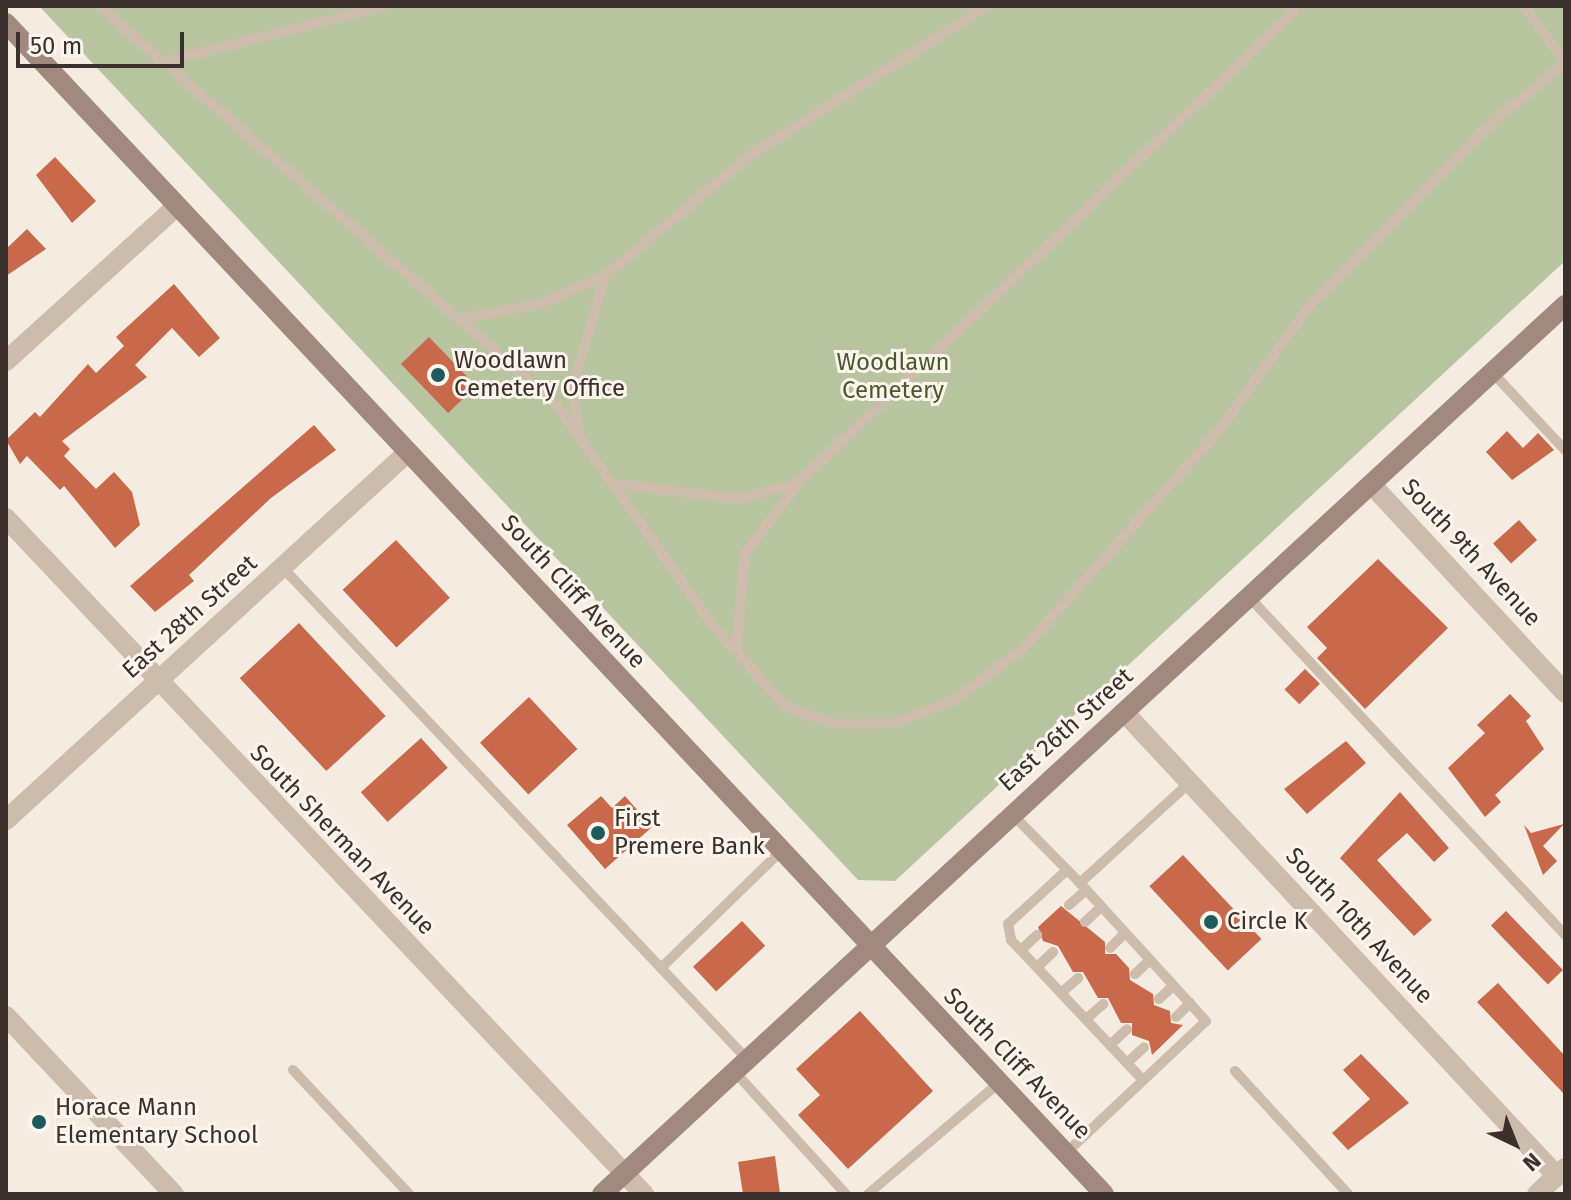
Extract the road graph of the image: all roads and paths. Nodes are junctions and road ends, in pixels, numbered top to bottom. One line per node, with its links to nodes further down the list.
1 (99, 6): 8 (lane)
2 (385, 6): 8 (lane)
3 (987, 6): 10 (lane)
4 (1290, 6): 18 (lane)
5 (1524, 6): 7 (lane)
6 (6, 23): 9 (main road, South Cliff Avenue)
7 (1565, 62): 24 (lane)
8 (159, 63): 12 (lane)
9 (177, 206): 13 (street); 17 (main road, South Cliff Avenue)
10 (605, 276): 12 (lane); 15 (lane)
11 (1565, 305): 14 (main road, East 26th Street)
12 (464, 318): 15 (lane)
13 (6, 361)
14 (1492, 372): 16 (lane); 20 (main road, East 26th Street)
15 (579, 433): 19 (lane)
16 (1565, 450)
17 (408, 452): 22 (street, East 28th Street); 31 (main road, South Cliff Avenue)
18 (798, 483): 19 (lane); 24 (lane)
19 (617, 484): 24 (lane)
20 (1371, 484): 23 (main road, East 26th Street); 26 (street, South 9th Avenue)
21 (6, 518): 25 (street, South Sherman Avenue)
22 (283, 568): 25 (street, East 28th Street); 46 (lane)
23 (1249, 597): 27 (main road, East 26th Street); 39 (lane)
24 (736, 651)
25 (156, 683): 30 (street, East 28th Street); 68 (street, South Sherman Avenue)
26 (1565, 693)
27 (1124, 712): 28 (street, South 10th Avenue); 29 (main road, East 26th Street)
28 (1189, 783): 33 (lane); 67 (street, South 10th Avenue)
29 (1012, 814): 32 (lane); 40 (main road, East 26th Street)
30 (6, 820)
31 (780, 852): 40 (main road, South Cliff Avenue); 46 (lane)
32 (1067, 870): 33 (lane); 42 (lane)
33 (1083, 887): 34 (lane); 35 (lane)
34 (1069, 905)
35 (1101, 907): 36 (lane); 37 (lane)
36 (1085, 922)
37 (1125, 933): 41 (lane); 44 (lane)
38 (1037, 935): 42 (lane)
39 (1565, 935)
40 (869, 946): 61 (main road, East 26th Street); 65 (main road, South Cliff Avenue)
41 (1110, 948)
42 (1021, 950): 45 (lane)
43 (1053, 952): 45 (lane)
44 (1150, 960): 47 (lane); 49 (lane)
45 (1037, 967): 50 (lane)
46 (661, 968): 61 (lane)
47 (1135, 974)
48 (1078, 978): 50 (lane)
49 (1173, 986): 51 (lane); 52 (lane)
50 (1061, 993): 56 (lane)
51 (1159, 999)
52 (1190, 1003): 55 (lane); 64 (lane)
53 (1103, 1004): 56 (lane)
54 (6, 1016): 69 (street)
55 (1176, 1017)
56 (1086, 1019): 58 (lane)
57 (1127, 1029): 58 (lane)
58 (1110, 1045): 60 (lane)
59 (1144, 1047): 60 (lane)
60 (1127, 1063): 64 (lane)
61 (741, 1065): 68 (main road, East 26th Street); 73 (lane)
62 (293, 1070): 70 (lane)
63 (1235, 1071): 76 (lane)
64 (1143, 1080): 66 (lane)
65 (999, 1083): 66 (main road, South Cliff Avenue); 74 (lane)
66 (1066, 1153): 75 (main road, South Cliff Avenue)
67 (1561, 1172): 77 (street)
68 (625, 1173): 71 (main road, East 26th Street); 72 (street, South Sherman Avenue)
69 (174, 1194)
70 (409, 1194)
71 (602, 1194)
72 (644, 1194)
73 (846, 1194)
74 (868, 1194)
75 (1104, 1194)
76 (1348, 1194)
77 (1537, 1194)

